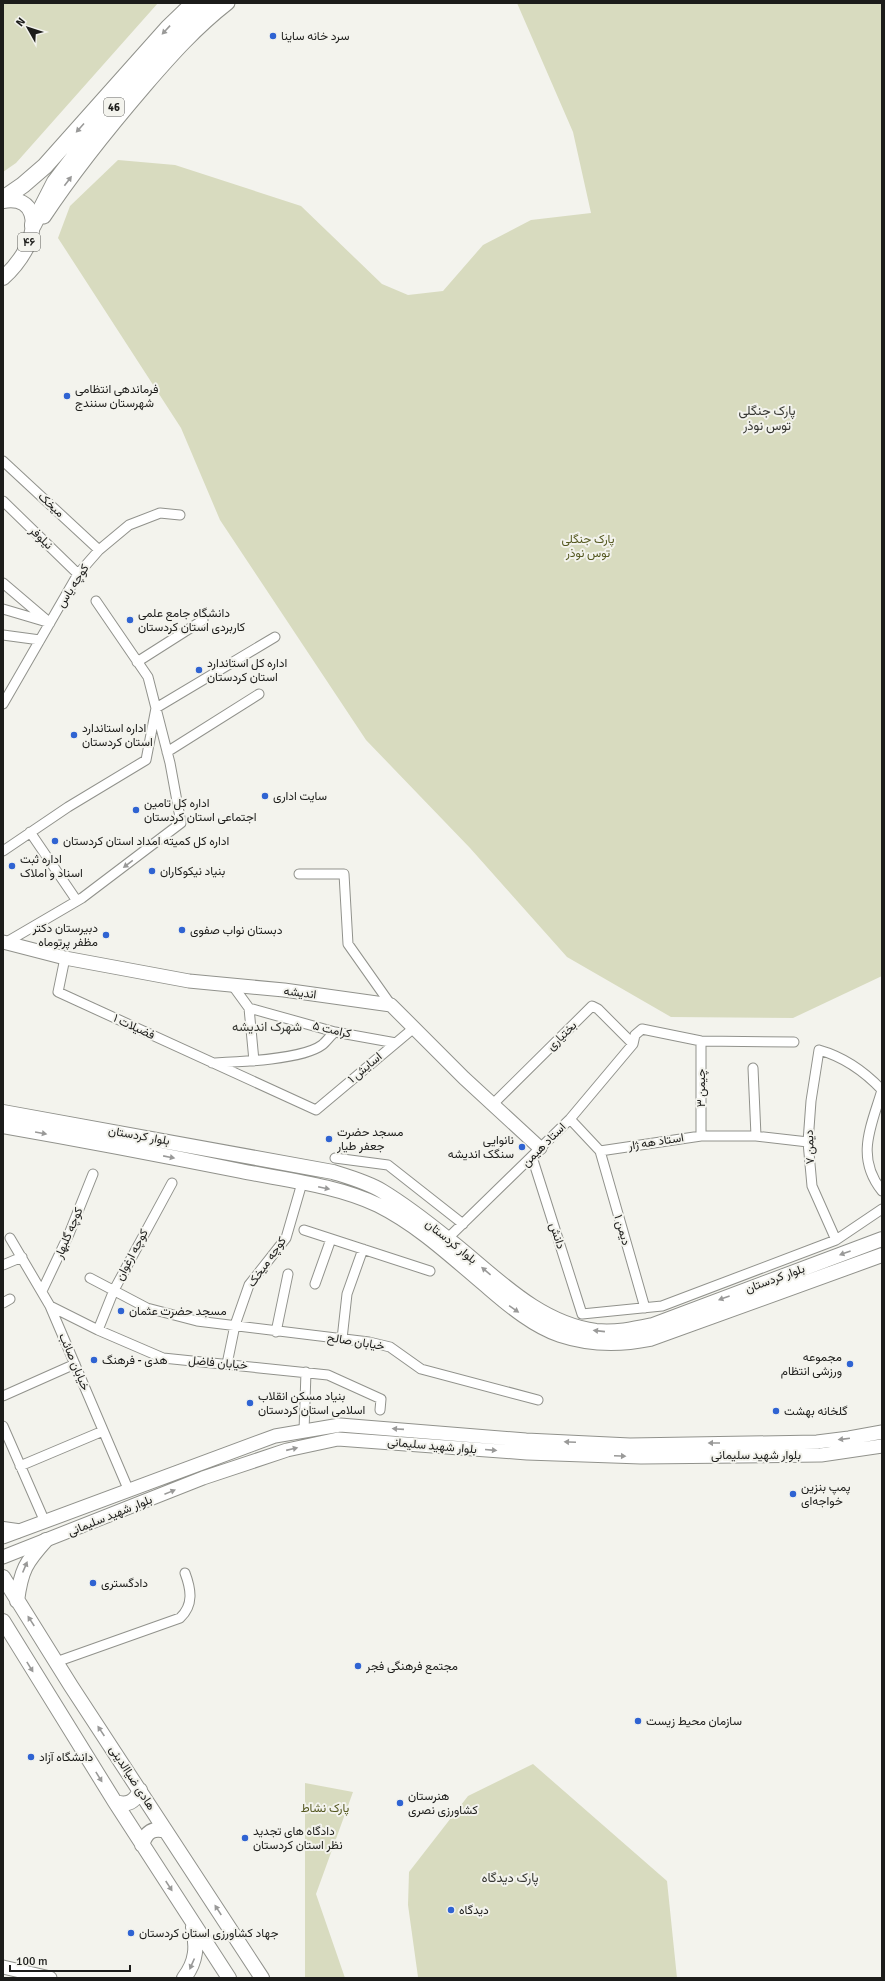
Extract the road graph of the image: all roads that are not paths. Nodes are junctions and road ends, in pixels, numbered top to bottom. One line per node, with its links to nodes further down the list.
1 (194, 3): 6 (highway, 46, one-way to 6)
2 (213, 3): 5 (highway, 46)
3 (228, 3): 4 (main road)
4 (152, 77): 5 (main road); 9 (main road, one-way to 4)
5 (129, 89): 7 (highway, 46)
6 (37, 173): 7 (highway); 8 (highway, 46)
7 (55, 182): 9 (highway, 46)
8 (3, 200): 9 (main road, ۴۶)
9 (32, 231): 10 (main road, ۴۶)
10 (3, 279)
11 (3, 461): 14 (street, میخک)
12 (3, 501): 15 (street, نیلوفر)
13 (180, 514): 14 (street, کوچه یاس)
14 (98, 550): 15 (street, کوچه یاس)
15 (78, 574): 20 (street, کوچه یاس)
16 (3, 583): 20 (street)
17 (96, 601): 24 (street)
18 (3, 609): 20 (street)
19 (202, 620): 24 (street)
20 (50, 623): 23 (street, کوچه یاس)
21 (3, 635): 23 (street)
22 (275, 637): 27 (street)
23 (40, 640): 26 (street, کوچه یاس)
24 (137, 662): 27 (street)
25 (259, 694): 28 (street)
26 (3, 704)
27 (156, 708): 28 (street); 29 (street)
28 (167, 752): 32 (street, one-way to 32)
29 (30, 832): 30 (street); 32 (street)
30 (3, 851)
31 (298, 874): 36 (street)
32 (77, 901): 33 (street)
33 (4, 942): 34 (main road, اندیشه)
34 (64, 958): 35 (main road, اندیشه); 45 (street, فضیلات ۱)
35 (233, 986): 36 (main road, اندیشه); 37 (street)
36 (391, 1005): 38 (main road)
37 (249, 1008): 39 (street, کرامت ۵); 44 (street)
38 (415, 1027): 42 (street, اسایش ۱); 48 (main road)
39 (335, 1032): 42 (street, کرامت ۵); 44 (street, فضیلات ۱)
40 (701, 1041): 41 (street); 43 (street, استاد هیمن); 55 (street, چیمن ۳)
41 (794, 1042)
42 (396, 1043): 49 (street, اسایش ۱)
43 (633, 1044): 48 (street, بختیاری); 52 (street, استاد هیمن)
44 (254, 1061): 45 (street, فضیلات ۱)
45 (210, 1063): 49 (street, فضیلات ۱)
46 (753, 1068): 56 (street)
47 (882, 1090): 57 (street, دیمن ۷); 64 (street)
48 (492, 1105): 59 (main road)
49 (316, 1110)
50 (3, 1112): 51 (main road, بلوار کردستان)
51 (20, 1114): 54 (main road); 72 (main road, بلوار کردستان)
52 (570, 1119): 58 (street); 59 (street, استاد هیمن)
53 (3, 1126): 54 (main road, بلوار کردستان)
54 (18, 1128): 63 (main road, بلوار کردستان, one-way to 63)
55 (701, 1136): 56 (street, استاد هه ژار); 58 (street, استاد هه ژار)
56 (756, 1136): 57 (street, استاد هه ژار)
57 (808, 1142): 71 (street, دیمن ۷)
58 (600, 1152): 84 (street, دیمن ۱)
59 (536, 1153): 66 (street, استاد هیمن); 84 (street, دانش)
60 (335, 1158): 66 (street)
61 (93, 1174): 82 (street, کوچه گلبهار)
62 (172, 1183): 81 (street, کوچه ارغوان)
63 (302, 1183): 72 (main road, بلوار کردستان, one-way to 72); 85 (street, کوچه میخک)
64 (882, 1191)
65 (882, 1209): 71 (street)
66 (463, 1224): 72 (street, استاد هیمن)
67 (304, 1230): 69 (street)
68 (10, 1238): 75 (street, خیابان صائب)
69 (331, 1239): 73 (street); 80 (street)
70 (882, 1239): 72 (main road, بلوار کردستان, one-way to 72)
71 (836, 1240): 84 (street)
72 (444, 1243): 74 (main road, بلوار کردستان, one-way to 74)
73 (363, 1249): 77 (street); 88 (street)
74 (882, 1255)
75 (22, 1257): 76 (street); 82 (street, خیابان صائب)
76 (3, 1265)
77 (430, 1271)
78 (288, 1274): 87 (street)
79 (90, 1278): 81 (street, خیابان صالح)
80 (315, 1284)
81 (114, 1290): 85 (street, خیابان صالح); 86 (street, کوچه ارغوان)
82 (42, 1291): 83 (street, خیابان صائب)
83 (50, 1306): 86 (street, خیابان فاضل); 89 (street, خیابان صائب)
84 (645, 1308)
85 (235, 1325): 87 (street, خیابان صالح); 90 (street, کوچه میخک)
86 (98, 1330): 90 (street, خیابان فاضل)
87 (276, 1332): 88 (street, خیابان صالح)
88 (342, 1339): 93 (street, خیابان صالح)
89 (75, 1364): 92 (street); 96 (street, خیابان صائب)
90 (227, 1364): 91 (street, خیابان فاضل)
91 (306, 1372): 94 (street, خیابان فاضل); 97 (street)
92 (3, 1396)
93 (538, 1400)
94 (380, 1410)
95 (3, 1426): 105 (street)
96 (103, 1431): 105 (street); 106 (street, خیابان صائب)
97 (304, 1431): 98 (main road, بلوار شهید سلیمانی, one-way to 97); 106 (main road, بلوار شهید سلیمانی)
98 (420, 1431): 100 (main road, بلوار شهید سلیمانی); 101 (main road)
99 (882, 1432): 104 (main road, بلوار شهید سلیمانی, one-way to 104)
100 (440, 1433): 102 (main road); 104 (main road, بلوار شهید سلیمانی, one-way to 100)
101 (418, 1444): 102 (main road, بلوار شهید سلیمانی); 110 (main road, بلوار شهید سلیمانی, one-way to 101)
102 (439, 1446): 104 (main road, بلوار شهید سلیمانی, one-way to 104)
103 (882, 1446): 104 (main road, بلوار شهید سلیمانی)
104 (690, 1449)
105 (20, 1466): 107 (street)
106 (129, 1491): 107 (main road, بلوار شهید سلیمانی)
107 (45, 1522): 108 (main road, بلوار شهید سلیمانی)
108 (10, 1530): 109 (main road, بلوار شهید سلیمانی)
109 (3, 1537)
110 (46, 1540): 111 (main road, بلوار شهید سلیمانی); 114 (main road, one-way to 110)
111 (3, 1557)
112 (185, 1573): 116 (street)
113 (3, 1577): 114 (main road, هادی ضیاالدینی)
114 (17, 1601): 116 (main road, هادی ضیاالدینی, one-way to 114)
115 (3, 1621): 118 (main road, one-way to 118)
116 (56, 1662): 117 (main road, هادی ضیاالدینی, one-way to 116)
117 (140, 1790): 118 (main road); 119 (main road, هادی ضیاالدینی)
118 (115, 1802): 120 (main road)
119 (166, 1831): 120 (main road); 126 (main road, هادی ضیاالدینی, one-way to 119)
120 (142, 1845): 121 (main road, one-way to 121)
121 (192, 1920): 124 (main road, one-way to 124); 125 (main road)
122 (3, 1967): 123 (main road)
123 (50, 1978)
124 (184, 1978)
125 (229, 1978)
126 (262, 1978)

